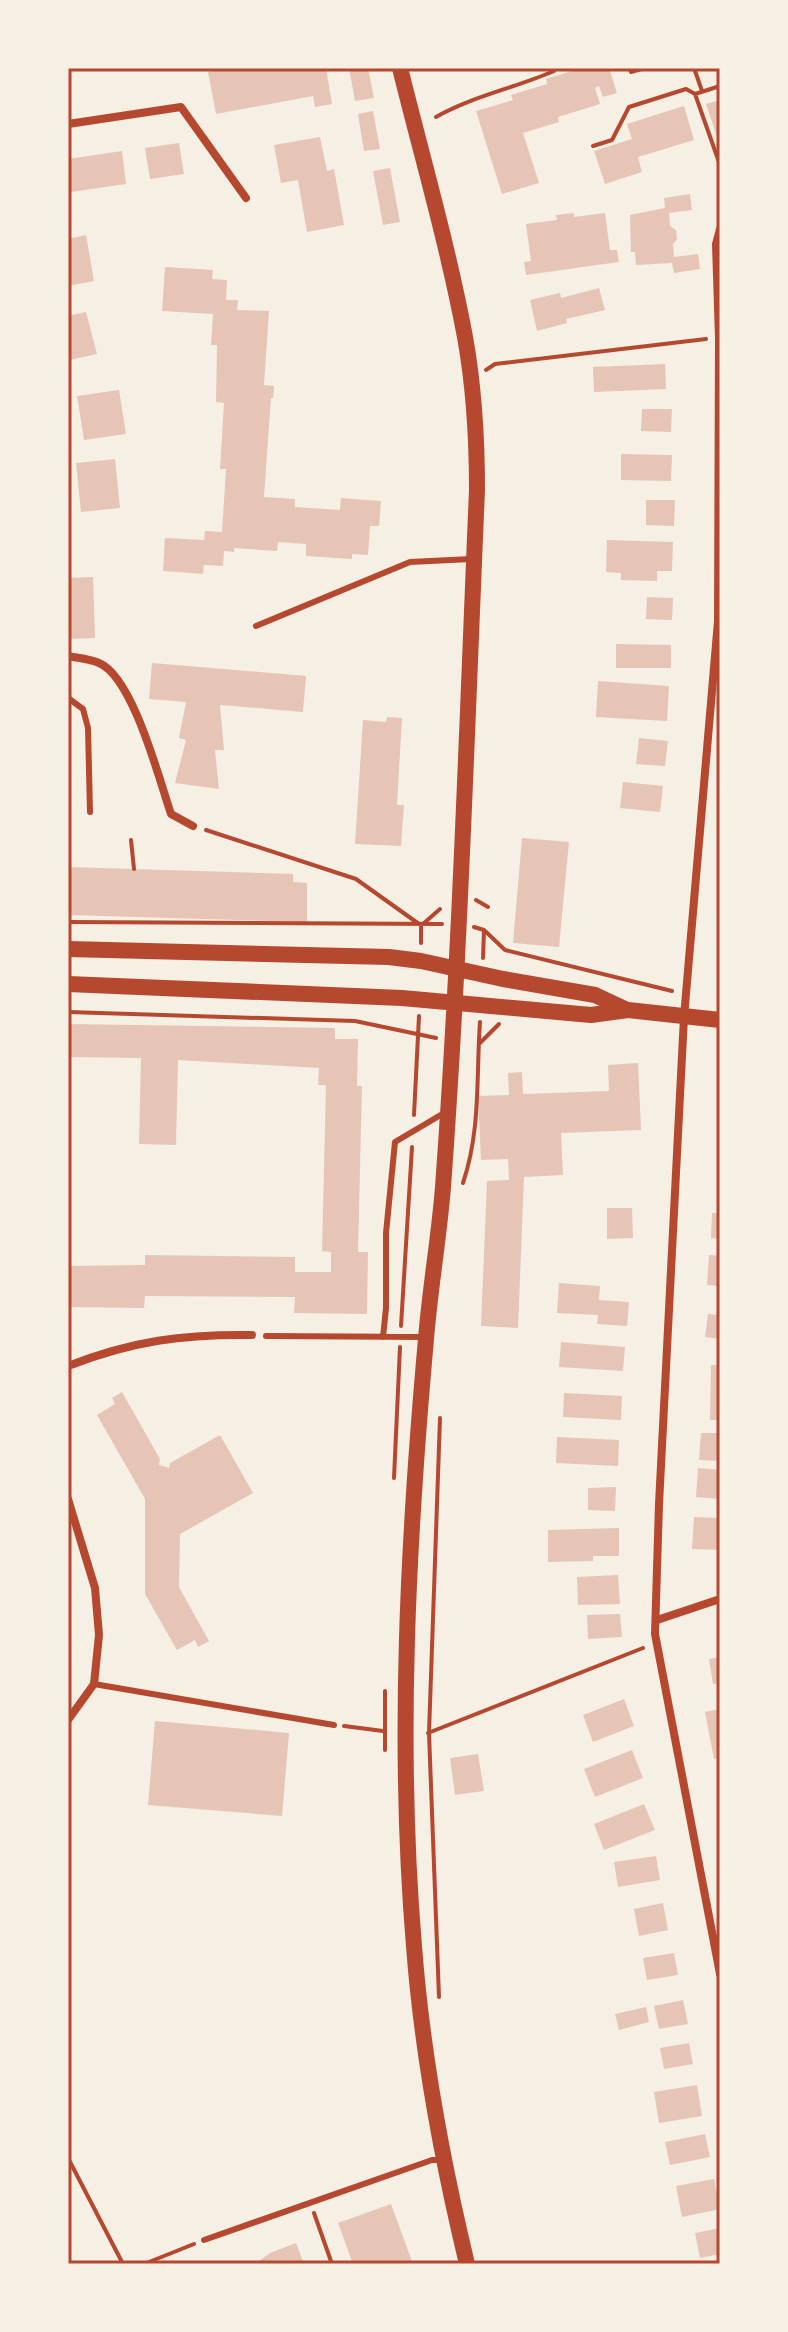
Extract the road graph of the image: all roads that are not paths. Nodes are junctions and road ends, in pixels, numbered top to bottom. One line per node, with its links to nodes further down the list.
1 (400, 68): 7 (main road)
2 (68, 124): 3 (street)
3 (246, 198)
4 (720, 229): 5 (street)
5 (719, 338): 6 (street)
6 (719, 522): 18 (street)
7 (474, 559): 8 (lane); 14 (main road)
8 (256, 626)
9 (68, 656): 12 (street)
10 (68, 698): 11 (lane)
11 (90, 812)
12 (193, 826)
13 (68, 949): 14 (main road)
14 (457, 968): 16 (main road); 17 (main road)
15 (68, 984): 16 (main road)
16 (454, 1003): 17 (main road); 20 (main road)
17 (628, 1010): 18 (main road)
18 (684, 1017): 19 (main road); 28 (street)
19 (720, 1020)
20 (447, 1111): 23 (lane); 24 (main road)
21 (252, 1335): 25 (street)
22 (266, 1336): 23 (lane)
23 (383, 1337): 24 (lane)
24 (426, 1337): 33 (main road)
25 (68, 1366)
26 (68, 1499): 29 (street)
27 (720, 1599): 28 (street)
28 (657, 1620): 32 (street)
29 (94, 1684): 30 (street); 31 (lane)
30 (68, 1720)
31 (334, 1725)
32 (720, 1974)
33 (445, 2160): 34 (lane); 35 (main road)
34 (204, 2240)
35 (467, 2264)

